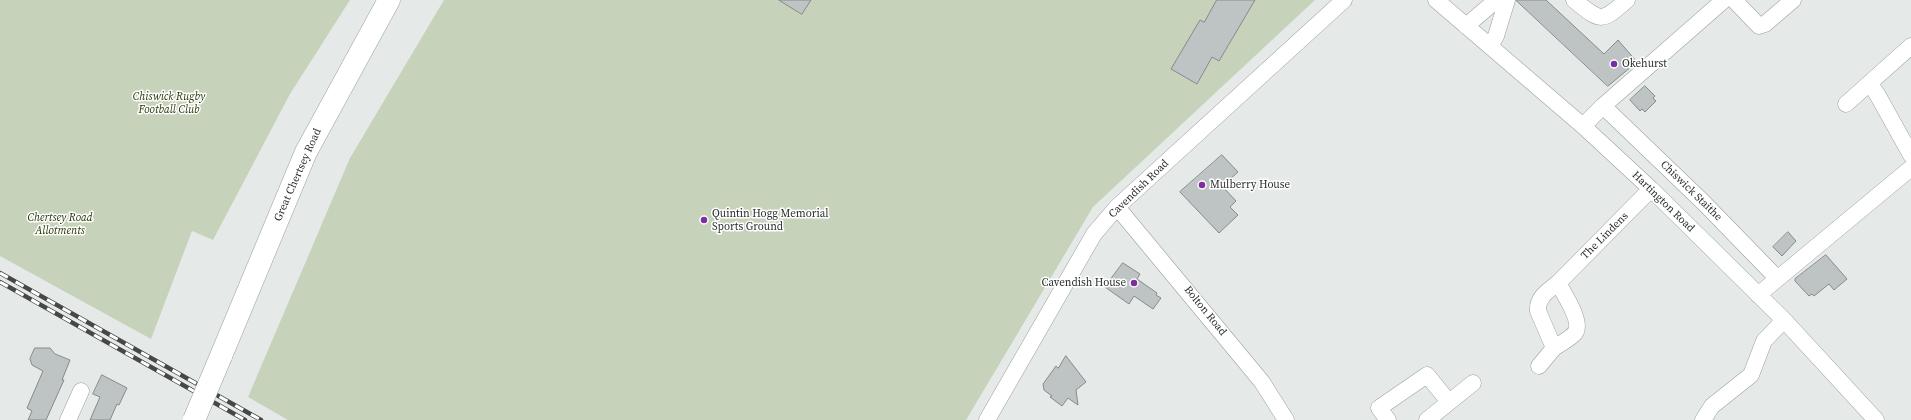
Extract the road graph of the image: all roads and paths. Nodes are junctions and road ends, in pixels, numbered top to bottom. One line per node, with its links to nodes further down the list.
1 (389, 0): 32 (highway, Great Chertsey Road, bridge)
2 (1344, 0): 21 (street, Cavendish Road)
3 (1436, 0): 11 (street, Hartington Road)
4 (1500, 0): 11 (street)
5 (1508, 0): 12 (street)
6 (1574, 0): 7 (street)
7 (1627, 0)
8 (1724, 0): 16 (street)
9 (1734, 0): 10 (street)
10 (1793, 0)
11 (1466, 26): 12 (street, Hartington Road)
12 (1490, 46): 17 (street, Hartington Road)
13 (1911, 46): 14 (street)
14 (1870, 84): 15 (street); 18 (street)
15 (1846, 104)
16 (1603, 106): 17 (street); 22 (street, Chiswick Staithe)
17 (1583, 126): 20 (street, Hartington Road)
18 (1911, 155)
19 (1911, 168): 22 (street)
20 (1651, 189): 23 (street, The Lindens); 24 (street, Hartington Road)
21 (1117, 207): 33 (street, Cavendish Road); 34 (street, Bolton Road)
22 (1777, 278): 24 (street)
23 (1558, 283): 26 (street, The Lindens); 26 (street)
24 (1758, 295): 25 (street, Hartington Road)
25 (1784, 320): 37 (street); 38 (street, Hartington Road)
26 (1554, 348): 27 (street)
27 (1540, 366)
28 (1473, 382): 30 (street)
29 (81, 391): 31 (street)
30 (1449, 402): 35 (street); 36 (street)
31 (68, 420)
32 (194, 420)
33 (987, 420)
34 (1286, 420)
35 (1388, 420)
36 (1427, 420)
37 (1703, 420)
38 (1876, 420)

